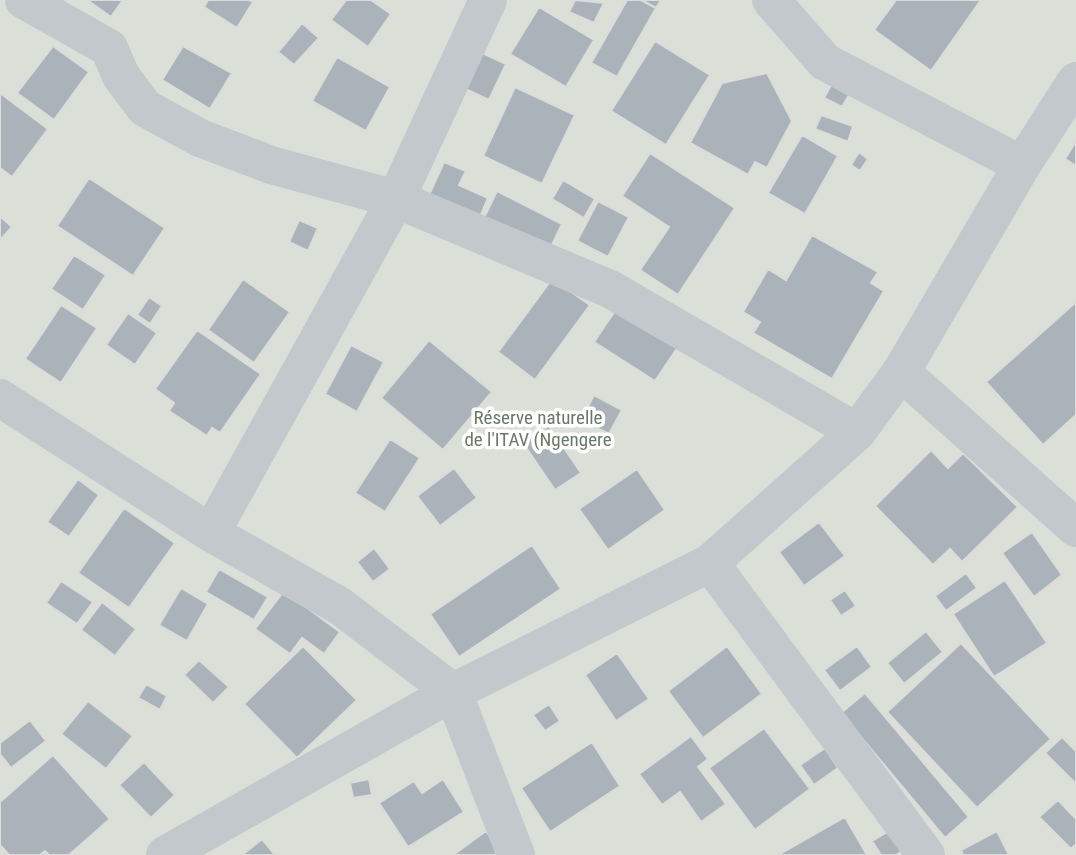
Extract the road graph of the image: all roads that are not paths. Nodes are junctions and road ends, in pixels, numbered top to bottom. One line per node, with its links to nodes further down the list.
1 (24, 0): 6 (street)
2 (488, 0): 6 (street)
3 (771, 0): 5 (street)
4 (1075, 86): 5 (street)
5 (1022, 165): 7 (street)
6 (396, 200): 9 (street); 11 (street)
7 (901, 372): 9 (street); 10 (street)
8 (0, 398): 11 (street)
9 (857, 432): 12 (street)
10 (1076, 528)
11 (211, 533): 13 (street)
12 (710, 563): 13 (street); 16 (street)
13 (453, 692): 14 (street); 15 (street)
14 (165, 855)
15 (516, 855)
16 (926, 855)

